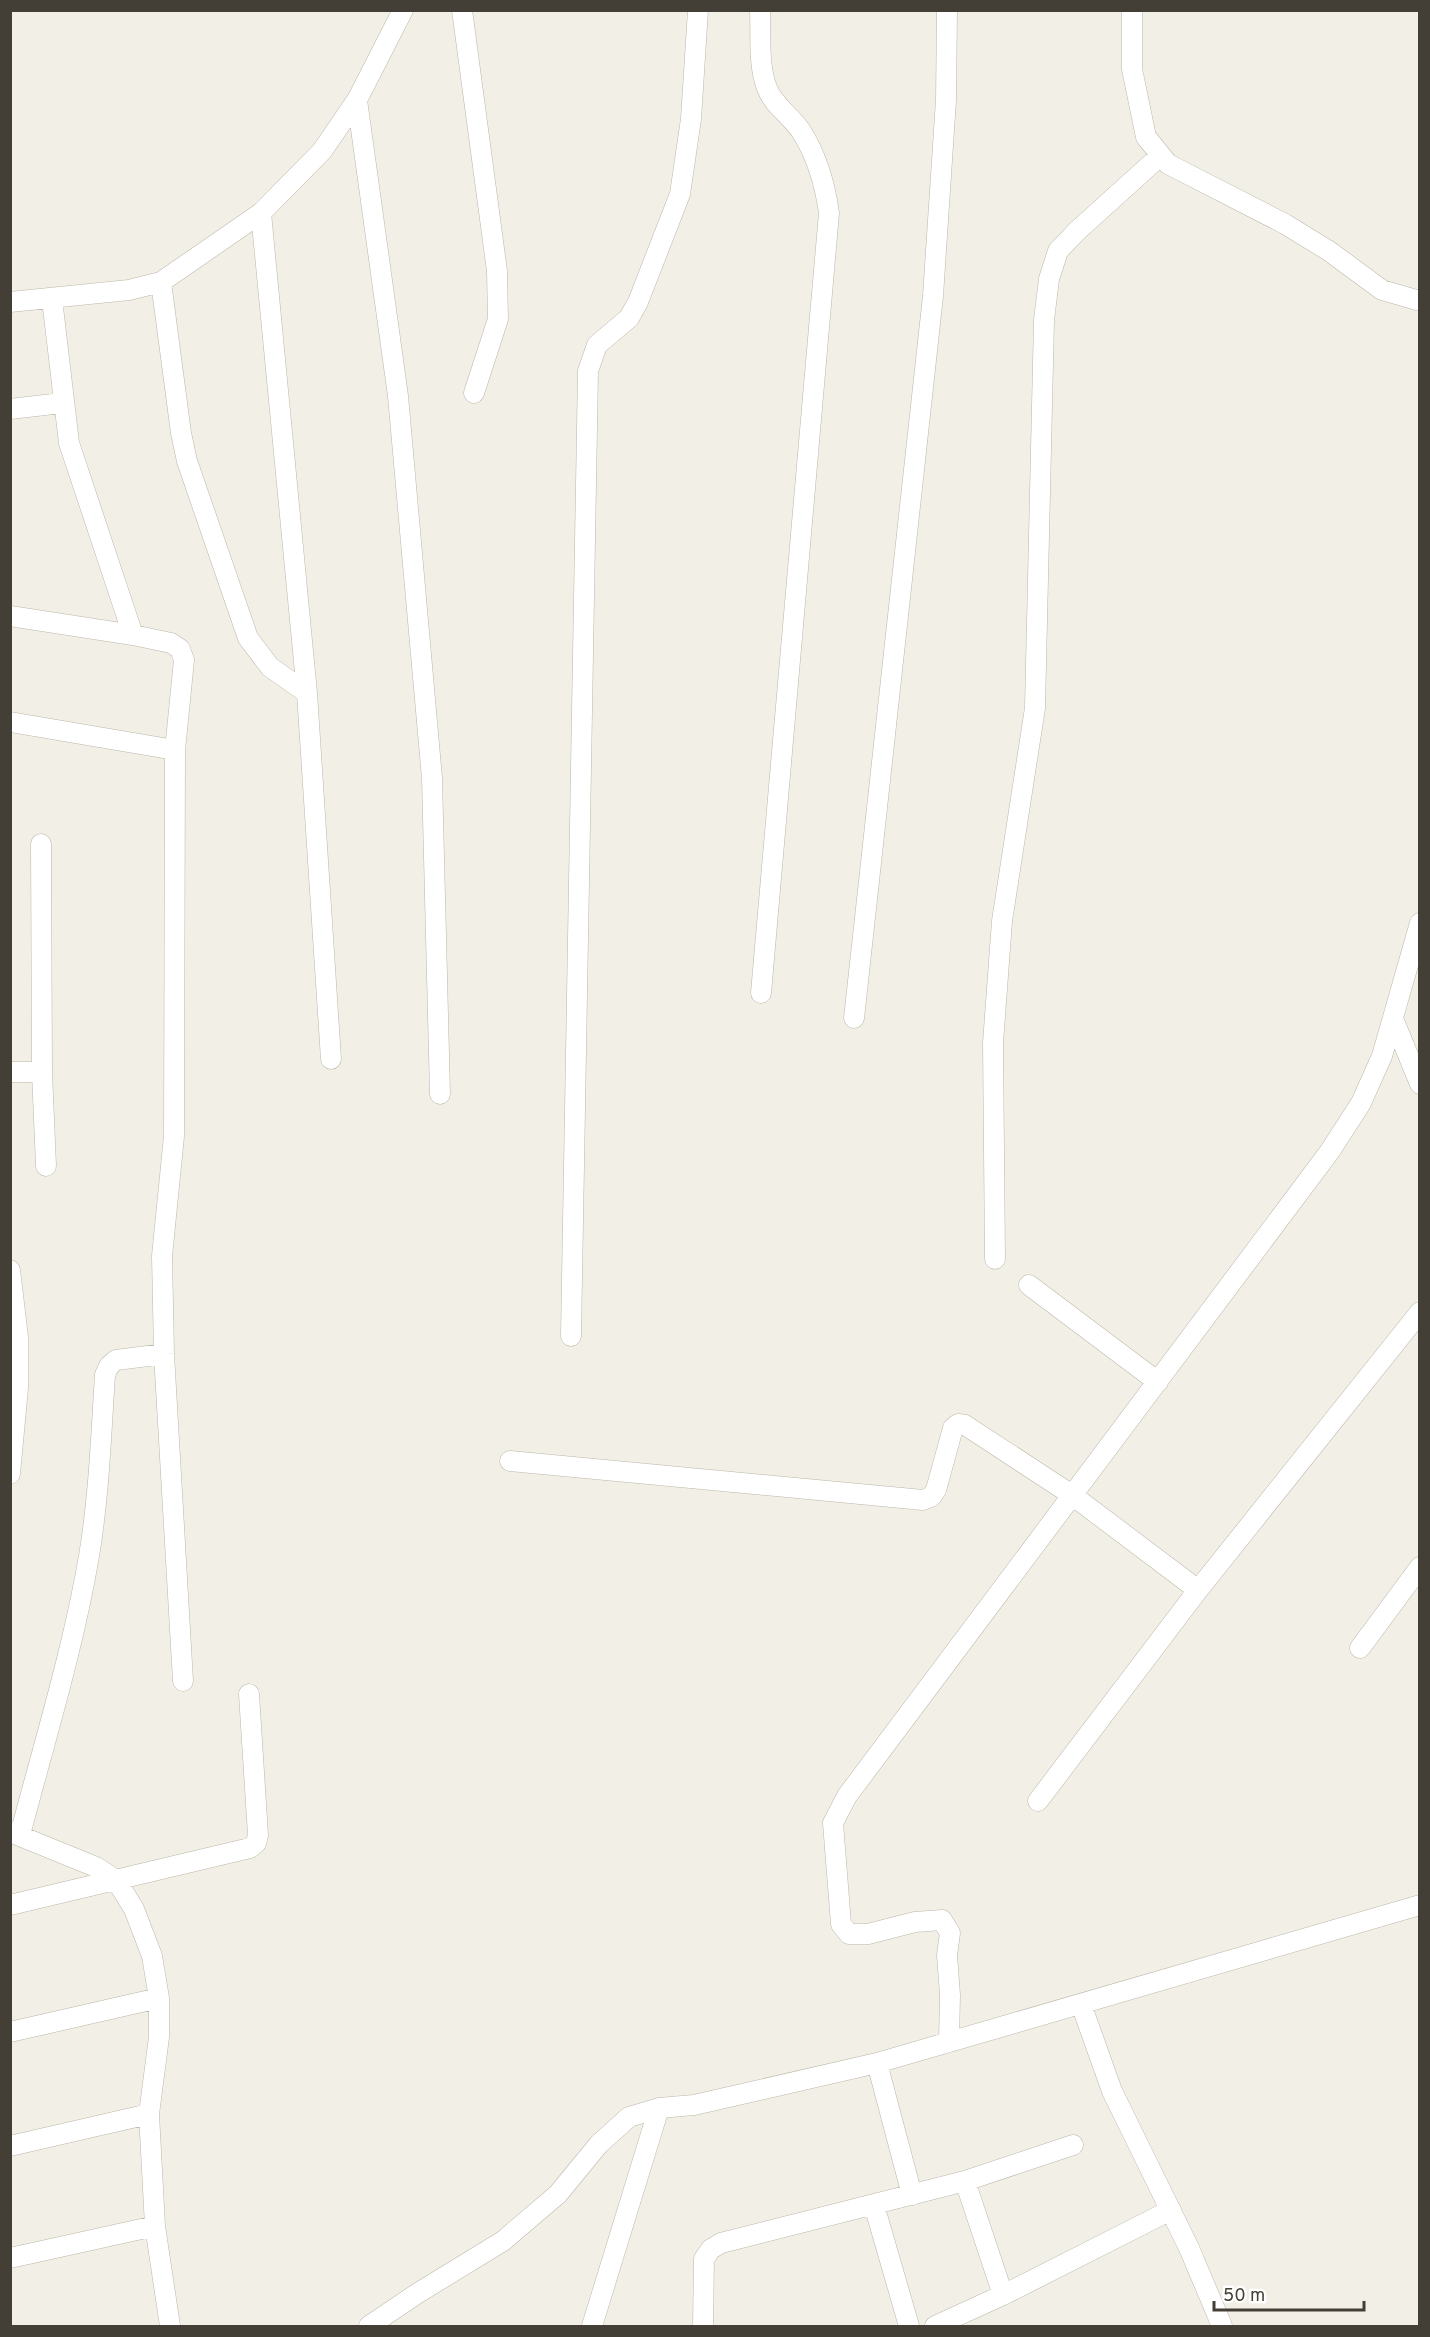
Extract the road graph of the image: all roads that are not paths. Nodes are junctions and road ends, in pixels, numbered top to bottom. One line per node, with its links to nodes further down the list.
1 (403, 10): 7 (street)
2 (462, 10): 14 (street)
3 (698, 10): 37 (street)
4 (760, 10): 24 (street)
5 (947, 10): 25 (street)
6 (1132, 10): 8 (street)
7 (357, 100): 9 (street); 31 (street)
8 (1160, 156): 12 (street); 33 (street)
9 (261, 213): 10 (street); 19 (street)
10 (161, 282): 11 (street); 19 (street)
11 (52, 299): 13 (street); 15 (street)
12 (1419, 301)
13 (10, 302)
14 (474, 393)
15 (62, 403): 16 (street); 18 (street)
16 (10, 409)
17 (10, 616): 18 (street)
18 (133, 634): 21 (street)
19 (306, 693): 27 (street)
20 (10, 722): 21 (street)
21 (176, 750): 38 (street)
22 (41, 844): 29 (street)
23 (1419, 923): 26 (street)
24 (761, 993)
25 (854, 1018)
26 (1394, 1021): 30 (street); 39 (street)
27 (331, 1059)
28 (10, 1072): 29 (street)
29 (42, 1072): 32 (street)
30 (1419, 1084)
31 (440, 1094)
32 (46, 1166)
33 (995, 1259)
34 (10, 1270): 41 (street)
35 (1029, 1285): 39 (street)
36 (1419, 1312): 44 (street)
37 (571, 1336)
38 (164, 1354): 46 (street); 49 (street)
39 (1158, 1382): 42 (street)
40 (510, 1461): 42 (street)
41 (10, 1474)
42 (1072, 1496): 44 (street); 56 (street)
43 (1419, 1567): 45 (street)
44 (1198, 1590): 48 (street)
45 (1360, 1648)
46 (183, 1681)
47 (249, 1694): 50 (street)
48 (1038, 1801)
49 (15, 1833): 50 (street)
50 (116, 1880): 51 (street); 53 (street)
51 (10, 1905)
52 (1419, 1905): 54 (street)
53 (159, 1998): 55 (street); 59 (street)
54 (1081, 2004): 56 (street); 65 (street)
55 (10, 2032)
56 (949, 2042): 57 (street)
57 (877, 2063): 58 (street); 63 (street)
58 (659, 2108): 70 (street); 71 (street)
59 (149, 2114): 61 (street); 66 (street)
60 (1073, 2145): 62 (street)
61 (10, 2146)
62 (965, 2181): 63 (street); 68 (street)
63 (912, 2195): 64 (street)
64 (874, 2205): 72 (street); 73 (street)
65 (1171, 2210): 68 (street); 75 (street)
66 (155, 2226): 67 (street); 69 (street)
67 (10, 2259)
68 (1003, 2295): 74 (street)
69 (170, 2326)
70 (369, 2326)
71 (592, 2326)
72 (704, 2326)
73 (909, 2326)
74 (935, 2326)
75 (1222, 2326)

